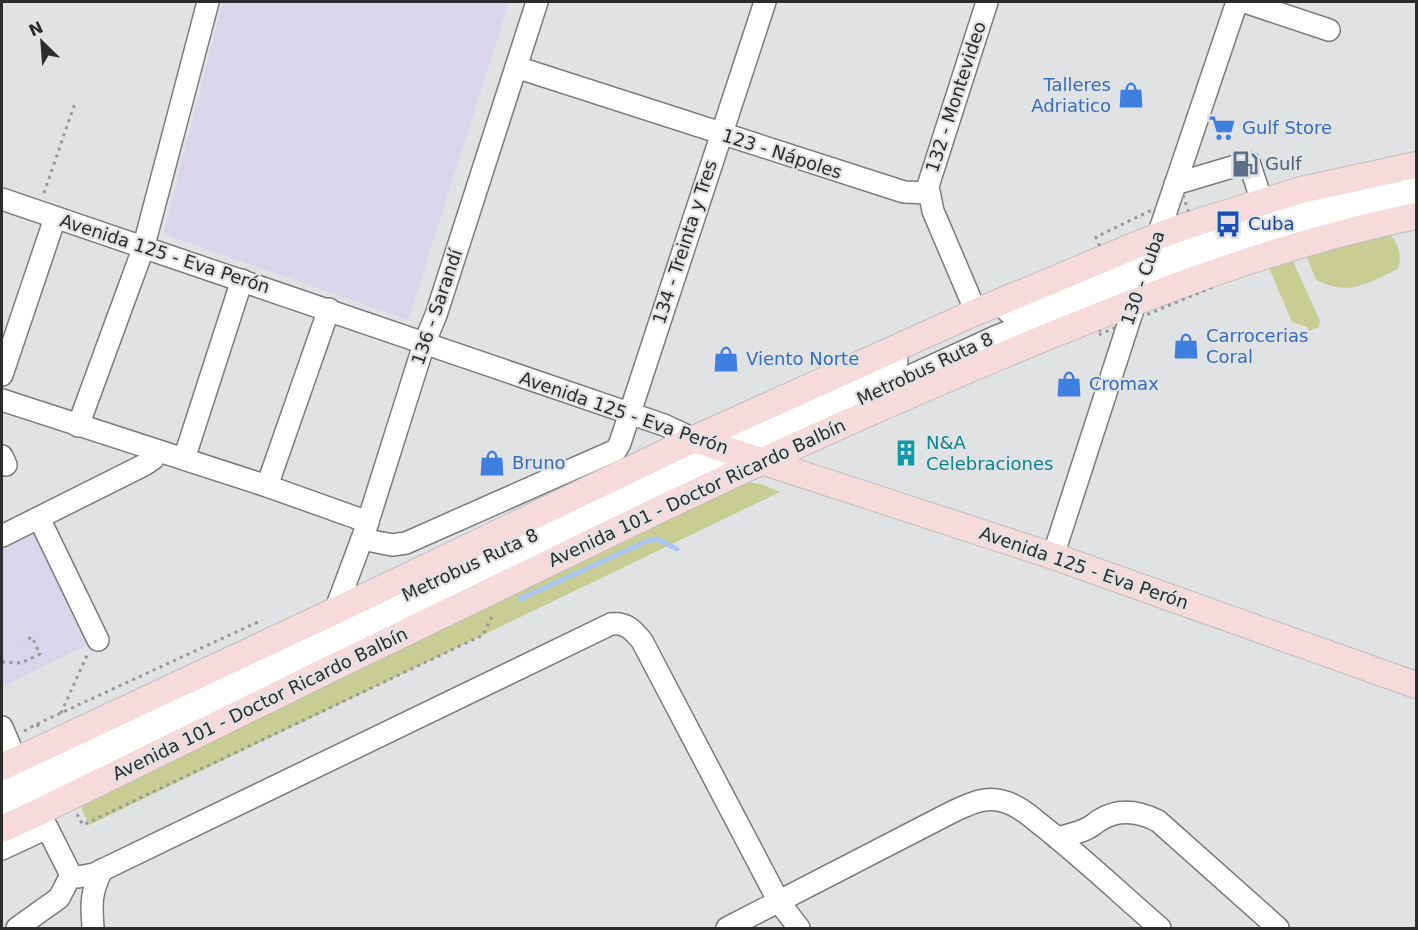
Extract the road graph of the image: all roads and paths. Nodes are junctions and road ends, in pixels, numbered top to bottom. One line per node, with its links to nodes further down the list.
1 (208, 2): 21 (street)
2 (537, 2): 8 (street, 136 - Sarandí)
3 (765, 2): 10 (street, 134 - Treinta y Tres)
4 (987, 2): 14 (street, 132 - Montevideo)
5 (1237, 2): 12 (street, 130 - Cuba)
6 (1245, 2): 7 (street)
7 (1329, 30)
8 (516, 67): 10 (street, 123 - Nápoles); 26 (street, 136 - Sarandí)
9 (75, 103): 18 (path)
10 (721, 134): 14 (street, 123 - Nápoles); 29 (street, 134 - Treinta y Tres)
11 (1416, 165): 16 (main road, Avenida 101 - Doctor Ricardo Balbín)
12 (1175, 184): 16 (street); 20 (street, 130 - Cuba)
13 (1416, 185): 20 (street, Metrobus Ruta 8)
14 (928, 193): 25 (street)
15 (2, 199): 18 (street, Avenida 125 - Eva Perón)
16 (1262, 202): 20 (main road, Avenida 101 - Doctor Ricardo Balbín)
17 (1416, 203): 23 (street)
18 (46, 215): 21 (street, Avenida 125 - Eva Perón); 27 (street)
19 (1416, 216): 23 (main road, Avenida 101 - Doctor Ricardo Balbín)
20 (1154, 247): 23 (street, 130 - Cuba); 25 (main road, Avenida 101 - Doctor Ricardo Balbín); 33 (street, Metrobus Ruta 8)
21 (143, 249): 22 (street, Avenida 125 - Eva Perón); 30 (street)
22 (242, 280): 24 (street, Avenida 125 - Eva Perón); 34 (street)
23 (1139, 291): 33 (main road, Avenida 101 - Doctor Ricardo Balbín); 39 (street, 130 - Cuba)
24 (328, 309): 26 (street, Avenida 125 - Eva Perón); 35 (street)
25 (976, 312): 31 (main road, Avenida 101 - Doctor Ricardo Balbín)
26 (424, 344): 29 (street, Avenida 125 - Eva Perón); 37 (street, 136 - Sarandí)
27 (2, 375)
28 (2, 400): 30 (street, 134 - Treinta y Tres)
29 (629, 413): 31 (street, Avenida 125 - Eva Perón); 37 (street, 134 - Treinta y Tres)
30 (78, 426): 32 (street, 134 - Treinta y Tres)
31 (694, 439): 33 (main road, Avenida 125 - Eva Perón); 40 (main road, Avenida 101 - Doctor Ricardo Balbín)
32 (157, 451): 34 (street, 134 - Treinta y Tres); 36 (street)
33 (739, 454): 39 (main road, Avenida 125 - Eva Perón); 48 (main road, Avenida 101 - Doctor Ricardo Balbín); 48 (street, Metrobus Ruta 8)
34 (184, 459): 35 (street, 134 - Treinta y Tres)
35 (267, 486): 37 (street, 134 - Treinta y Tres)
36 (39, 518): 38 (street); 41 (street)
37 (365, 531): 40 (street, 136 - Sarandí)
38 (2, 536)
39 (1053, 556): 44 (main road, Avenida 125 - Eva Perón)
40 (335, 611): 46 (main road, Avenida 101 - Doctor Ricardo Balbín)
41 (97, 637): 46 (path)
42 (24, 640): 43 (path)
43 (2, 662)
44 (1416, 685)
45 (2, 727): 48 (street)
46 (47, 745): 48 (main road, Avenida 101 - Doctor Ricardo Balbín)
47 (2, 788): 48 (street, Metrobus Ruta 8)
48 (27, 790): 49 (street, Metrobus Ruta 8); 50 (main road, Avenida 101 - Doctor Ricardo Balbín); 52 (street); 54 (street)
49 (2, 810)
50 (2, 829)
51 (1057, 838): 55 (street); 61 (street); 62 (street)
52 (2, 849)
53 (102, 870): 54 (street); 55 (street); 58 (street)
54 (71, 875): 56 (street)
55 (779, 902): 59 (street); 60 (street)
56 (51, 905): 57 (street); 58 (street)
57 (17, 928)
58 (93, 928)
59 (727, 928)
60 (799, 928)
61 (1160, 928)
62 (1278, 928)

